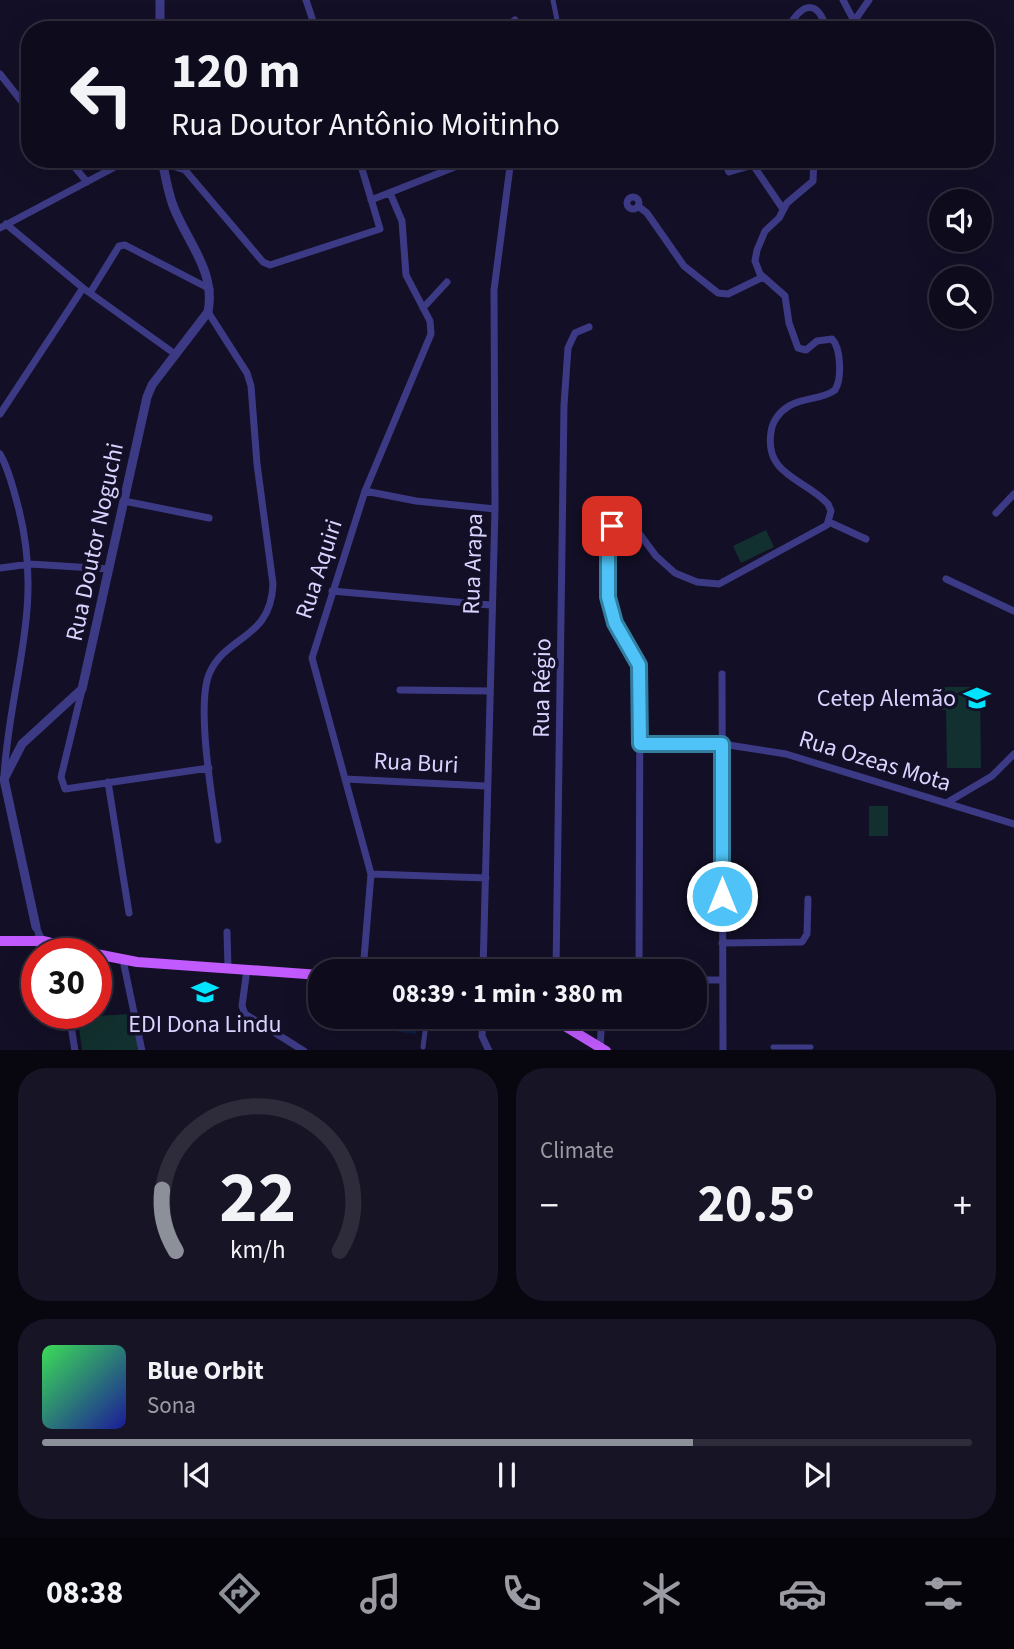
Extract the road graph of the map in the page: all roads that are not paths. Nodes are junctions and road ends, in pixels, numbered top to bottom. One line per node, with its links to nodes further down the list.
1 (160, 0): 7 (street)
2 (306, 0): 8 (street)
3 (553, 0): 9 (street)
4 (843, 0): 6 (street)
5 (869, 0): 6 (street)
6 (854, 20)
7 (160, 21)
8 (313, 21)
9 (557, 21)
10 (792, 21): 11 (street)
11 (824, 21)
12 (0, 74): 13 (street)
13 (3, 86): 14 (street)
14 (21, 104)
15 (75, 168): 26 (street)
16 (113, 168): 26 (street)
17 (165, 168): 34 (street)
18 (180, 168): 28 (street)
19 (362, 168): 28 (street)
20 (452, 168): 27 (street)
21 (510, 168): 45 (street, Rua Arapa)
22 (727, 168): 23 (street)
23 (743, 168)
24 (755, 168): 30 (street)
25 (814, 168): 30 (street)
26 (87, 182): 31 (street)
27 (390, 193): 28 (street); 36 (street, Rua Aquiri)
28 (371, 200)
29 (638, 206): 32 (street)
30 (783, 209): 32 (street)
31 (3, 226): 35 (street)
32 (763, 277): 48 (street)
33 (447, 282): 36 (street)
34 (210, 289): 35 (street); 37 (street)
35 (86, 290): 39 (street); 40 (street)
36 (423, 308): 42 (street, Rua Aquiri)
37 (208, 312): 39 (street, Rua Doutor Noguchi); 64 (street)
38 (589, 327): 86 (street, Rua Régio)
39 (175, 354): 44 (street, Rua Doutor Noguchi)
40 (0, 414)
41 (0, 454): 50 (street)
42 (365, 491): 45 (street); 54 (street, Rua Aquiri)
43 (1014, 494): 46 (street)
44 (124, 501): 47 (street); 52 (street, Rua Doutor Noguchi)
45 (495, 509): 55 (street, Rua Arapa)
46 (996, 513)
47 (209, 518)
48 (829, 522): 49 (street); 61 (street)
49 (866, 539)
50 (30, 564): 51 (street); 52 (street); 65 (street)
51 (0, 568)
52 (109, 569): 58 (street, Rua Doutor Noguchi)
53 (946, 579): 56 (street)
54 (332, 591): 55 (street); 66 (street, Rua Aquiri)
55 (490, 605): 60 (street, Rua Arapa)
56 (1014, 611)
57 (722, 674): 62 (street)
58 (82, 689): 65 (street); 67 (street)
59 (400, 690): 60 (street)
60 (489, 691): 68 (street, Rua Arapa)
61 (640, 744): 62 (street, Rua Ozeas Mota); 87 (street)
62 (722, 744): 70 (street, Rua Ozeas Mota); 82 (street)
63 (1014, 754): 70 (street)
64 (209, 768): 67 (street); 72 (street)
65 (4, 779): 69 (street)
66 (345, 779): 68 (street, Rua Buri); 73 (street, Rua Aquiri)
67 (108, 782): 76 (street)
68 (486, 786): 74 (street, Rua Arapa)
69 (3, 796): 77 (street)
70 (948, 803): 71 (street, Rua Ozeas Mota)
71 (1014, 824)
72 (218, 840)
73 (371, 874): 74 (street); 84 (street, Rua Aquiri)
74 (486, 878): 85 (street, Rua Arapa)
75 (808, 900): 82 (street)
76 (129, 913)
77 (36, 928): 79 (street)
78 (227, 932): 89 (street)
79 (40, 938)
80 (0, 941): 81 (main road)
81 (21, 941)
82 (722, 943): 93 (street)
83 (112, 958): 88 (main road)
84 (364, 959)
85 (483, 959)
86 (556, 959)
87 (639, 959)
88 (123, 960): 89 (main road); 105 (street)
89 (228, 968): 90 (main road)
90 (247, 969): 91 (main road); 106 (street)
91 (308, 974)
92 (707, 980): 93 (street)
93 (722, 980): 108 (street)
94 (72, 1029): 104 (street)
95 (425, 1029): 99 (street)
96 (482, 1029): 107 (street)
97 (571, 1029): 102 (main road)
98 (602, 1029): 102 (street)
99 (423, 1046)
100 (773, 1047): 103 (street)
101 (811, 1047): 103 (street)
102 (603, 1049)
103 (793, 1049)
104 (75, 1050)
105 (142, 1050)
106 (302, 1050)
107 (489, 1050)
108 (723, 1050)

